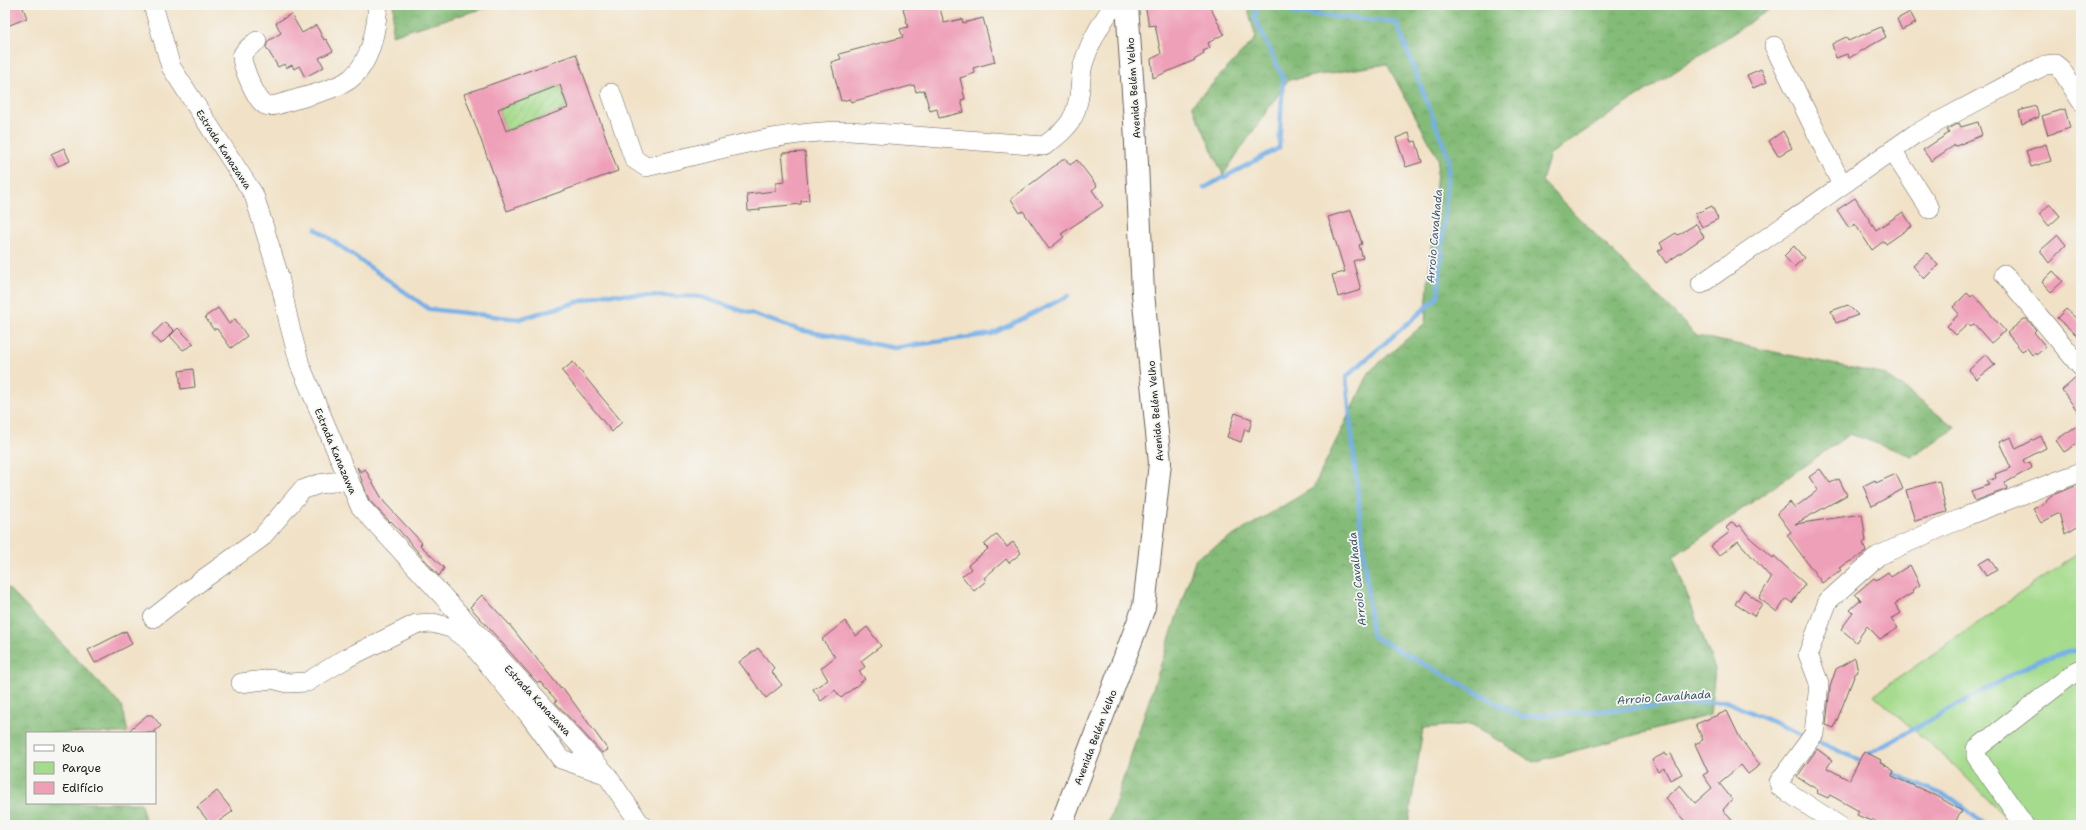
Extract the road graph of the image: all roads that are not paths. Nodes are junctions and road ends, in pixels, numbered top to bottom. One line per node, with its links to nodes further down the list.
1 (153, 5): 16 (street, Estrada Kanazawa)
2 (378, 5): 5 (street)
3 (1114, 5): 7 (street)
4 (1127, 5): 22 (main road, Avenida Belém Velho)
5 (257, 41)
6 (1774, 46): 10 (street)
7 (611, 93)
8 (2081, 100): 9 (street)
9 (1892, 150): 10 (street); 11 (street)
10 (1842, 185): 13 (street)
11 (1930, 209)
12 (2004, 274): 14 (street)
13 (1701, 284)
14 (2081, 367)
15 (2081, 472): 23 (street)
16 (347, 480): 17 (street); 20 (street, Estrada Kanazawa)
17 (153, 618)
18 (2081, 669): 24 (street)
19 (241, 683): 20 (street)
20 (606, 774): 21 (street, Estrada Kanazawa)
21 (641, 825)
22 (1061, 825)
23 (1838, 825)
24 (2024, 825)

